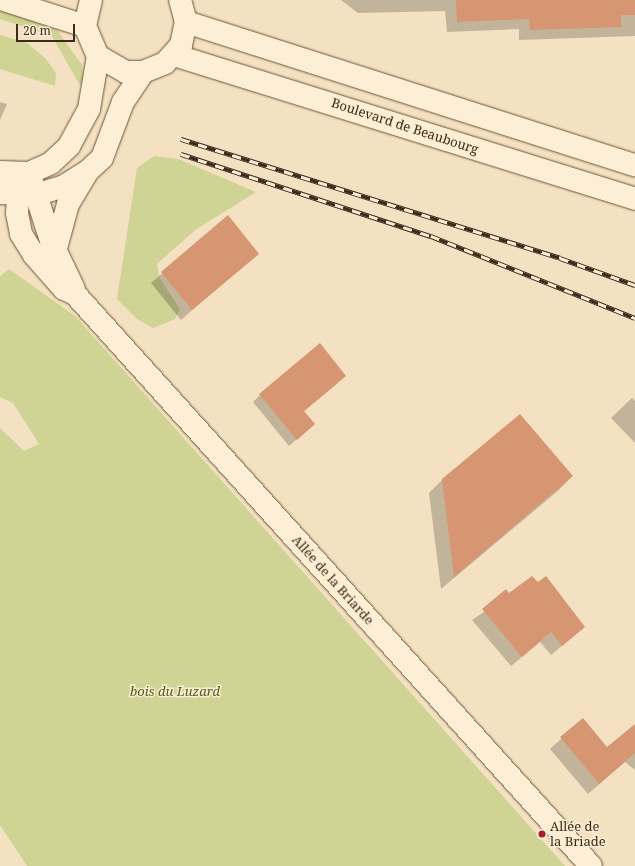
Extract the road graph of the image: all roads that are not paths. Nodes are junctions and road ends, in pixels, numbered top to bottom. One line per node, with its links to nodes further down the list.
1 (4, 0): 5 (main road)
2 (91, 0): 5 (main road)
3 (180, 0): 4 (main road)
4 (186, 22): 6 (main road); 9 (main road)
5 (85, 26): 7 (main road)
6 (174, 55): 8 (main road); 14 (main road, Boulevard de Beaubourg)
7 (98, 56): 8 (main road); 12 (main road)
8 (143, 72): 10 (main road)
9 (635, 165)
10 (88, 171): 13 (main road); 15 (main road)
11 (0, 172): 12 (main road)
12 (29, 173): 13 (main road)
13 (18, 195): 15 (main road, Allée de la Briarde); 16 (main road, Allée de la Briarde)
14 (635, 199)
15 (56, 248): 16 (main road, Allée de la Briarde)
16 (75, 294): 17 (main road, Allée de la Briarde)
17 (591, 866)

